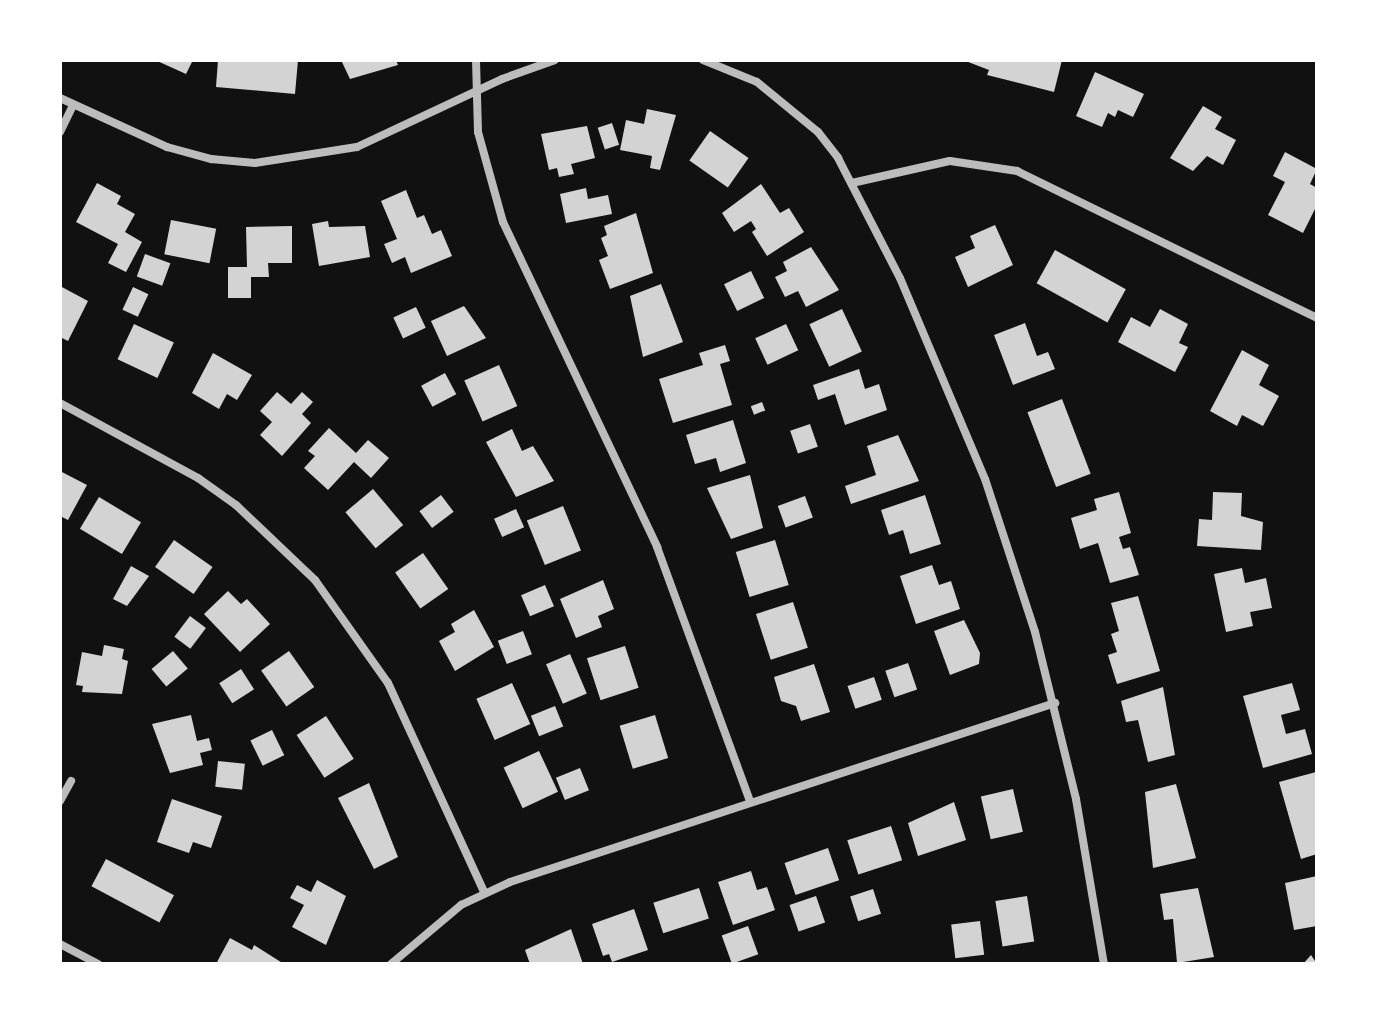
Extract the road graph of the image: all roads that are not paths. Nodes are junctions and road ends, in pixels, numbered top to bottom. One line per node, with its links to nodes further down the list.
1 (476, 60): 4 (street)
2 (555, 60): 4 (street)
3 (703, 60): 8 (street)
4 (476, 93): 6 (street); 14 (street)
5 (60, 98): 6 (street)
6 (73, 105): 7 (street)
7 (60, 132)
8 (852, 183): 9 (street); 11 (street)
9 (1317, 318)
10 (60, 403): 15 (street)
11 (1055, 703): 14 (street); 19 (street)
12 (71, 781): 13 (street)
13 (60, 801)
14 (750, 801): 15 (street)
15 (484, 892): 18 (street)
16 (60, 944): 17 (street)
17 (98, 964)
18 (391, 964)
19 (1104, 964)

